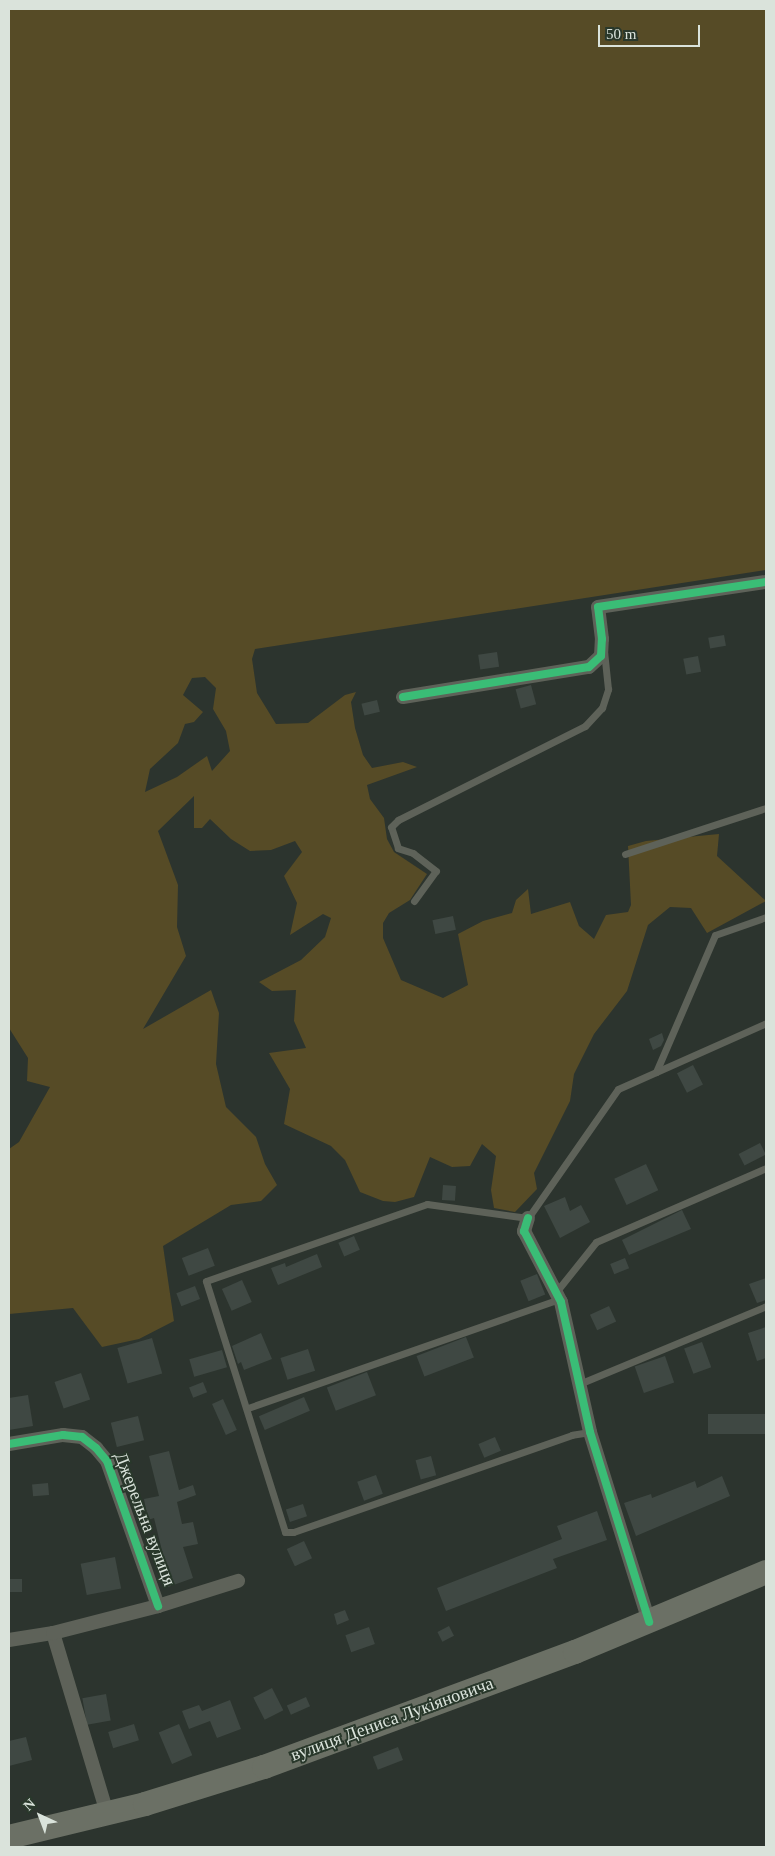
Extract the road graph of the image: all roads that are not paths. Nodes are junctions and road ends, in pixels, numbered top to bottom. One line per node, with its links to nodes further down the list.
1 (766, 582): 2 (street)
2 (602, 638): 3 (street); 6 (lane)
3 (403, 696)
4 (766, 808): 5 (lane)
5 (625, 854)
6 (414, 901)
7 (766, 917): 9 (lane)
8 (766, 1023): 9 (lane)
9 (656, 1072): 11 (lane)
10 (766, 1168): 12 (lane)
11 (528, 1218): 12 (street); 15 (lane)
12 (558, 1295): 14 (street); 15 (lane)
13 (766, 1306): 14 (lane)
14 (579, 1384): 16 (street)
15 (248, 1408): 16 (lane)
16 (590, 1432): 21 (street)
17 (9, 1444): 20 (street, Джерельна вулиця)
18 (766, 1572): 21 (highway, вулиця Дениса Лукіяновича)
19 (238, 1581): 20 (street)
20 (158, 1606): 22 (street)
21 (649, 1622): 24 (highway, вулиця Дениса Лукіяновича)
22 (53, 1633): 23 (street); 24 (street)
23 (9, 1640)
24 (107, 1814): 25 (highway, вулиця Дениса Лукіяновича)
25 (9, 1838)

